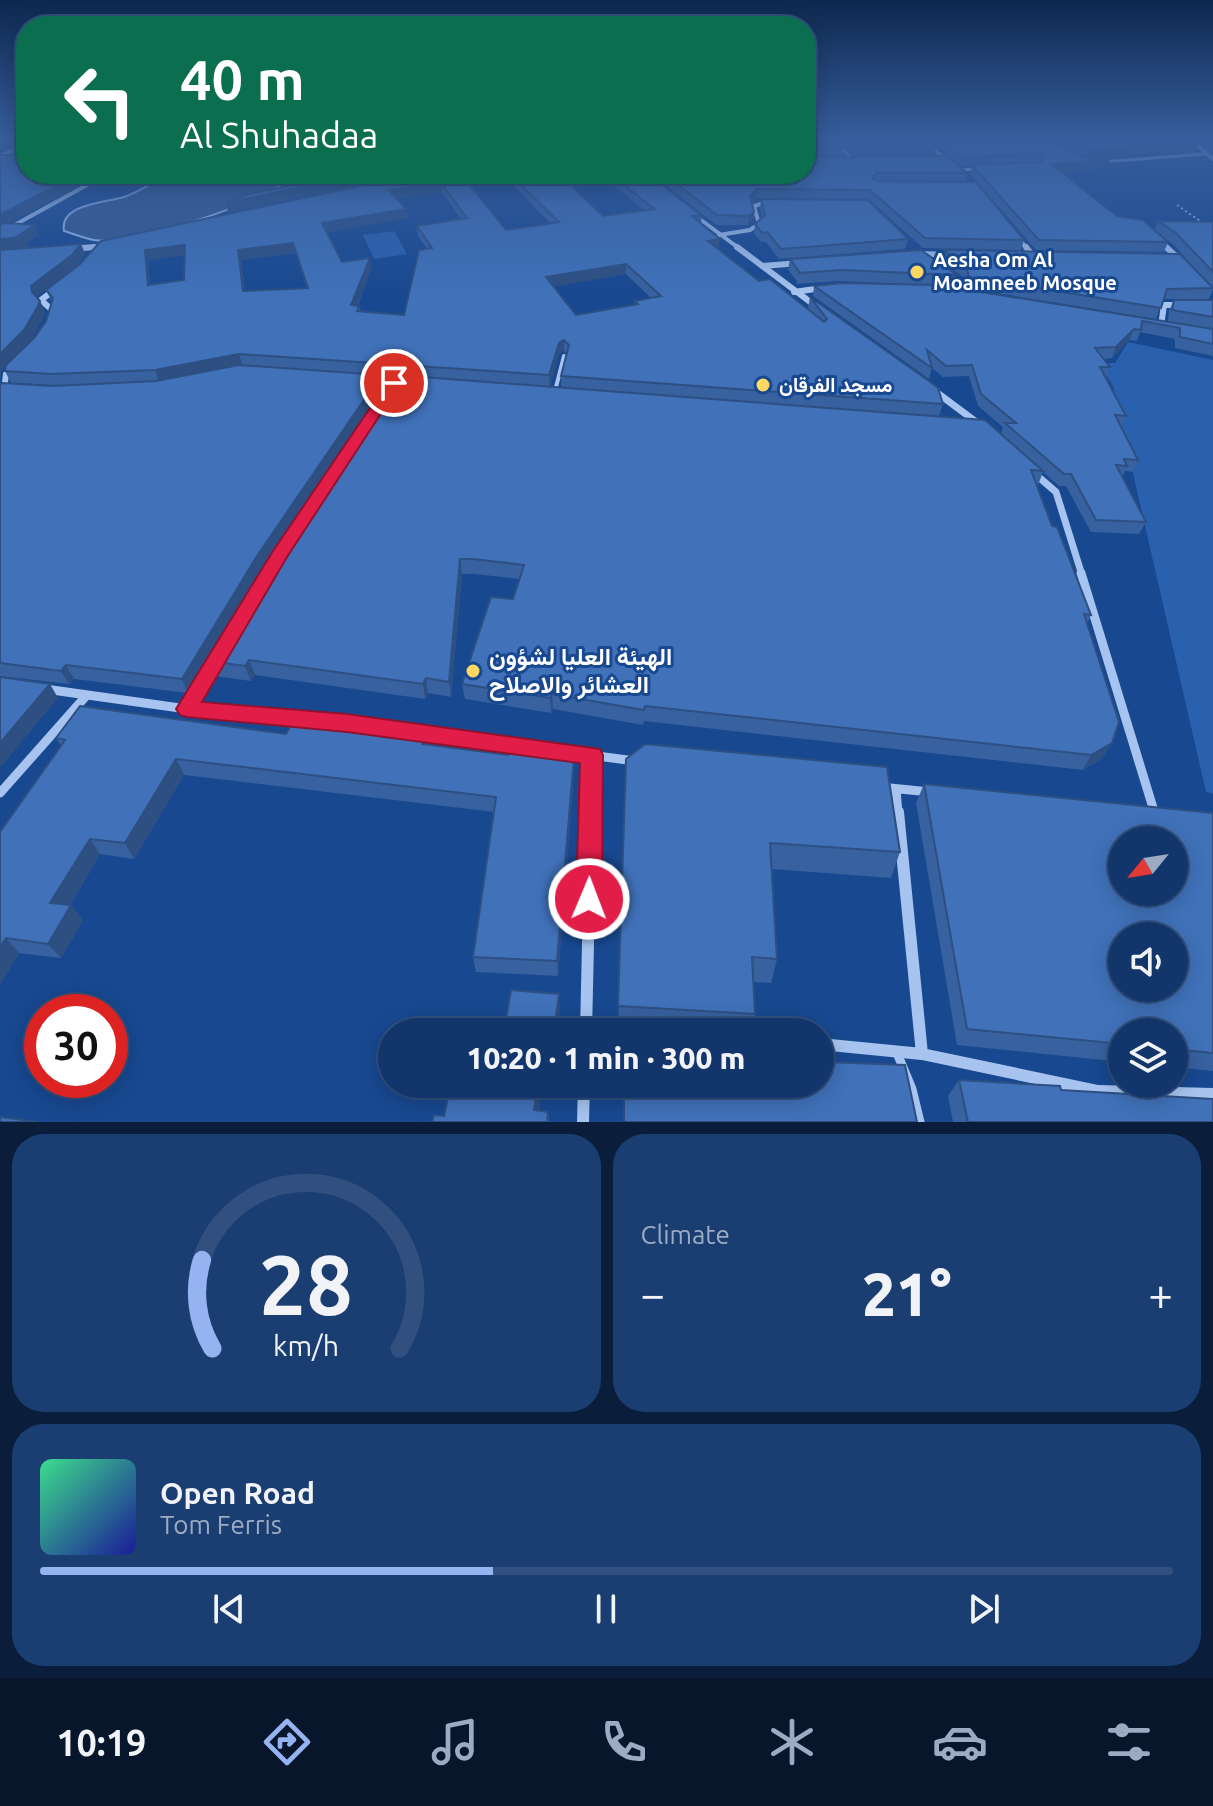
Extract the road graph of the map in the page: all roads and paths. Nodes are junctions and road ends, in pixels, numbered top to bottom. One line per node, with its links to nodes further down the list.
1 (77, 190): 6 (street)
2 (784, 201): 8 (street)
3 (1177, 205): 5 (path)
4 (687, 209): 8 (street)
5 (1213, 230)
6 (0, 233)
7 (1015, 233): 18 (street)
8 (719, 235): 25 (street)
9 (1155, 237): 22 (street)
10 (115, 243): 12 (street)
11 (909, 245): 14 (street)
12 (99, 247): 13 (street); 20 (street)
13 (71, 249)
14 (918, 254): 15 (street); 16 (street); 23 (street)
15 (961, 255)
16 (902, 256)
17 (1019, 256): 18 (street)
18 (1033, 256): 19 (street)
19 (1047, 256)
20 (90, 258)
21 (1164, 258): 22 (street)
22 (1178, 258): 27 (street)
23 (928, 261)
24 (808, 263): 25 (street)
25 (761, 266): 31 (street)
26 (938, 268): 32 (street)
27 (1187, 268)
28 (61, 285): 36 (street)
29 (826, 288): 31 (street)
30 (948, 290): 32 (street)
31 (794, 292): 35 (street)
32 (961, 292): 33 (street)
33 (974, 295)
34 (1191, 304): 38 (street)
35 (831, 315)
36 (50, 323)
37 (1146, 323): 38 (street)
38 (1161, 326): 39 (street)
39 (1174, 328)
40 (564, 356): 48 (lane)
41 (22, 359): 42 (street)
42 (3, 374): 44 (street)
43 (930, 388): 51 (street)
44 (7, 389): 45 (street); 47 (street)
45 (19, 390)
46 (539, 394): 48 (street)
47 (0, 395)
48 (554, 396): 49 (street)
49 (570, 397)
50 (965, 424): 51 (street)
51 (980, 425): 52 (street)
52 (991, 435)
53 (1024, 463): 65 (street)
54 (226, 645): 57 (street)
55 (29, 687): 56 (street)
56 (86, 696): 57 (street); 62 (street)
57 (187, 709): 58 (street)
58 (592, 755): 59 (street); 67 (street)
59 (648, 763)
60 (865, 786): 61 (street)
61 (896, 789): 63 (street); 70 (street)
62 (0, 793)
63 (942, 793)
64 (1139, 810): 65 (street)
65 (1154, 811): 66 (street)
66 (1166, 813)
67 (586, 1018)
68 (834, 1045): 69 (street)
69 (896, 1049): 70 (street); 74 (lane)
70 (922, 1054): 71 (street)
71 (1213, 1094)
72 (584, 1098): 73 (street)
73 (583, 1122)
74 (920, 1122)

